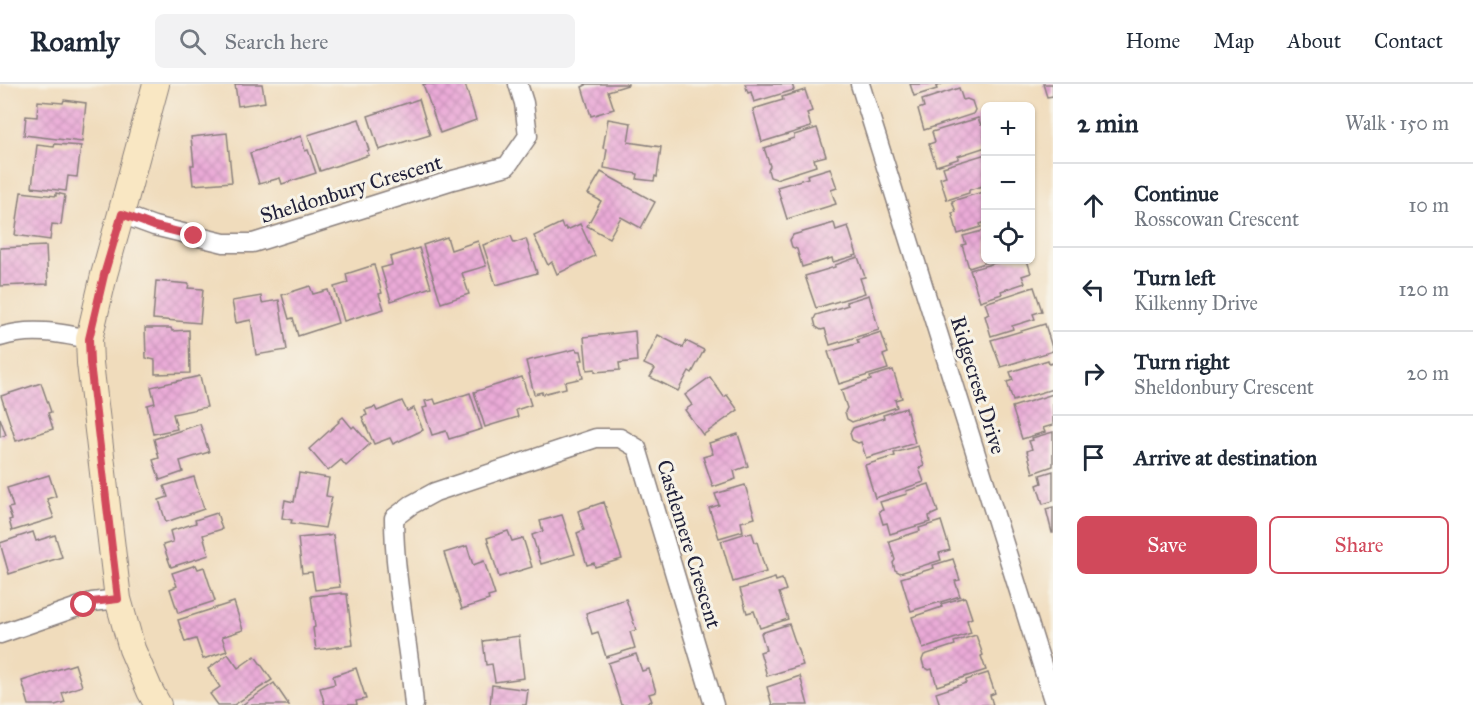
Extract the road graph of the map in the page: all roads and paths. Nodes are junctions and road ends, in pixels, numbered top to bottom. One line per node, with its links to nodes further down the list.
1 (156, 84): 4 (street)
2 (518, 84): 4 (street, Sheldonbury Crescent)
3 (860, 84): 9 (street, Ridgecrest Drive)
4 (122, 214): 6 (street)
5 (0, 337): 6 (street)
6 (89, 339): 7 (street)
7 (118, 599): 8 (street); 10 (street)
8 (0, 634)
9 (1053, 700)
10 (158, 705)
11 (414, 705): 12 (street, Castlemere Crescent)
12 (714, 705)

